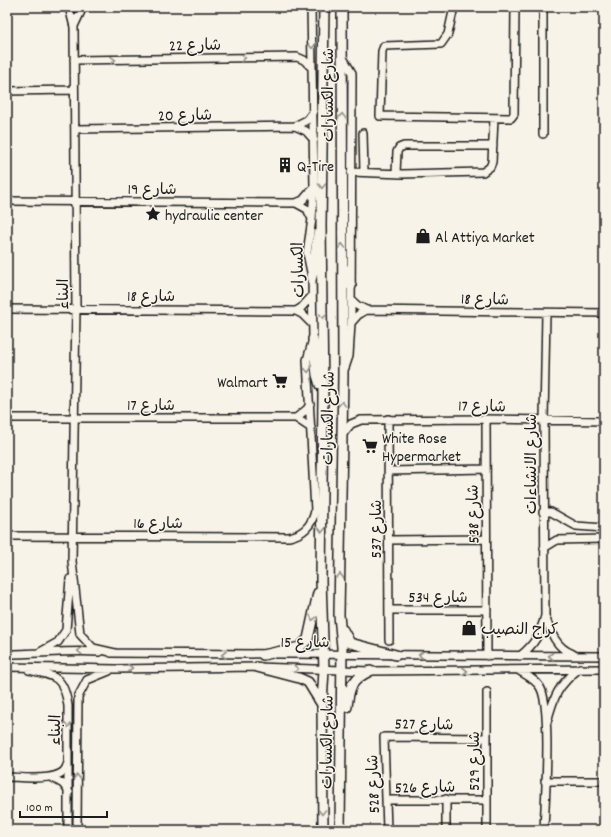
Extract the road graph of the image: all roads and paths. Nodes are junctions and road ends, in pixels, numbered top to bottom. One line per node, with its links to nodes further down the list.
1 (69, 7): 11 (street, البناء)
2 (83, 7): 11 (street, البناء)
3 (311, 7): 14 (street, الكسارات, one-way to 14)
4 (318, 7): 10 (street)
5 (324, 7): 10 (street, شارع الكسارات)
6 (342, 7): 12 (street, شارع الكسارات)
7 (454, 7): 18 (street)
8 (515, 7): 18 (street)
9 (543, 7): 22 (street)
10 (324, 19): 33 (street, شارع الكسارات, one-way to 33)
11 (74, 27): 13 (street, البناء)
12 (342, 55): 25 (street); 34 (street, شارع الكسارات, one-way to 12)
13 (74, 60): 14 (street, شارع 22, one-way to 14); 16 (street, البناء)
14 (312, 68): 17 (street, الكسارات)
15 (7, 90): 16 (street)
16 (74, 90): 20 (street, البناء)
17 (313, 110): 19 (street); 23 (street, الكسارات)
18 (494, 118): 24 (street)
19 (295, 126): 20 (street, شارع 20); 23 (street)
20 (75, 129): 30 (street, البناء)
21 (363, 133): 26 (street)
22 (543, 134)
23 (314, 140): 28 (street, الكسارات)
24 (493, 146): 27 (street); 27 (street)
25 (351, 172): 26 (street); 36 (street)
26 (364, 172): 27 (street)
27 (396, 173)
28 (314, 188): 31 (street); 32 (street, الكسارات)
29 (7, 201): 30 (street, شارع 19)
30 (76, 201): 31 (street, شارع 19); 40 (street, البناء)
31 (296, 203): 32 (street)
32 (312, 219): 35 (street, الكسارات)
33 (321, 225): 35 (street); 49 (street, شارع الكسارات, one-way to 49)
34 (342, 262): 36 (street); 48 (street, شارع الكسارات)
35 (312, 277): 37 (street, الكسارات)
36 (351, 286): 38 (street)
37 (311, 297): 42 (street); 46 (street, الكسارات)
38 (352, 300): 41 (street); 45 (street)
39 (7, 309): 40 (street, شارع 18)
40 (76, 309): 42 (street, شارع 18); 52 (street, البناء)
41 (366, 310): 43 (street, شارع 18); 45 (street)
42 (296, 311): 46 (street)
43 (546, 313): 44 (street, شارع 18); 56 (street, شارع الانشاءات)
44 (604, 313)
45 (351, 323): 48 (street)
46 (312, 326): 47 (street, الكسارات)
47 (313, 339): 49 (street); 50 (street, الكسارات, one-way to 50)
48 (342, 376): 59 (street, شارع الكسارات, one-way to 48)
49 (323, 395): 72 (street, شارع الكسارات, one-way to 72)
50 (310, 404): 53 (street); 58 (street, الكسارات)
51 (7, 418): 52 (street, شارع 17)
52 (74, 418): 53 (street, شارع 17); 66 (street, البناء)
53 (296, 418): 58 (street)
54 (486, 418): 55 (street, شارع 17); 56 (street, شارع 17); 60 (street, شارع 538)
55 (388, 419): 59 (street, شارع 17); 61 (street, شارع 537)
56 (544, 420): 57 (street, شارع 17); 62 (street, شارع الانشاءات)
57 (604, 420)
58 (311, 428): 64 (street, الكسارات)
59 (342, 435): 75 (street, شارع الكسارات, one-way to 59)
60 (486, 470): 61 (street); 67 (street, شارع 538)
61 (389, 471): 69 (street, شارع 537)
62 (543, 512): 63 (street); 70 (street, شارع الانشاءات)
63 (604, 528)
64 (306, 530): 66 (street, شارع 16)
65 (7, 536): 66 (street, شارع 16)
66 (71, 536): 71 (street, البناء)
67 (486, 539): 69 (street); 74 (street, شارع 538)
68 (604, 539): 70 (street)
69 (389, 540): 73 (street, شارع 537)
70 (544, 548): 76 (street, شارع الانشاءات)
71 (72, 561): 78 (street, البناء); 80 (street, البناء)
72 (321, 580): 81 (street, شارع الكسارات); 82 (street, one-way to 82)
73 (389, 610): 74 (street, شارع 534); 77 (street, شارع 537)
74 (487, 610): 85 (street)
75 (339, 615): 83 (street, شارع الكسارات); 84 (street)
76 (545, 616): 86 (street, شارع الانشاءات); 87 (street, شارع الانشاءات)
77 (388, 640)
78 (115, 653): 80 (street, شارع 15, one-way to 80); 82 (street, شارع 15, one-way to 78)
79 (7, 654): 80 (street, شارع 15)
80 (37, 654)
81 (324, 654): 82 (street, شارع 15); 83 (street, شارع 15); 94 (street, شارع الكسارات)
82 (263, 655)
83 (342, 655): 84 (street, شارع 15); 95 (street, شارع الكسارات)
84 (396, 655): 85 (street, شارع 15, one-way to 84)
85 (487, 656): 86 (street, شارع 15)
86 (520, 656): 87 (street, شارع 15, one-way to 86)
87 (577, 656): 88 (street, شارع 15)
88 (604, 656)
89 (11, 667): 91 (street, شارع 15); 104 (street, البناء, one-way to 104)
90 (256, 667): 91 (street, شارع 15, one-way to 90); 94 (street, شارع 15, one-way to 94); 99 (street)
91 (116, 668): 114 (street, البناء, one-way to 91)
92 (580, 668): 93 (street, شارع 15); 96 (street, شارع 15); 100 (street)
93 (604, 669)
94 (324, 670): 95 (street, شارع 15); 99 (street, شارع الكسارات)
95 (342, 670): 97 (street, شارع 15); 103 (street, شارع الكسارات)
96 (518, 670): 97 (street, شارع 15, one-way to 96); 100 (street)
97 (370, 671): 103 (street)
98 (487, 692): 102 (street, شارع 529)
99 (322, 703): 115 (street, شارع الكسارات, one-way to 115)
100 (546, 728): 107 (street)
101 (384, 736): 102 (street, شارع 527); 111 (street, شارع 528)
102 (487, 738): 112 (street, شارع 529)
103 (340, 750): 116 (street, شارع الكسارات)
104 (67, 762): 106 (street); 109 (street, البناء)
105 (7, 777): 106 (street)
106 (54, 778): 109 (street)
107 (545, 781): 108 (street); 120 (street)
108 (604, 781)
109 (69, 792): 113 (street, البناء)
110 (446, 799): 111 (street, شارع 526); 112 (street, شارع 526); 118 (street)
111 (386, 800): 117 (street, شارع 528)
112 (487, 800): 119 (street, شارع 529)
113 (68, 830)
114 (77, 830)
115 (323, 830)
116 (340, 830)
117 (387, 830)
118 (446, 830)
119 (487, 830)
120 (544, 830)

